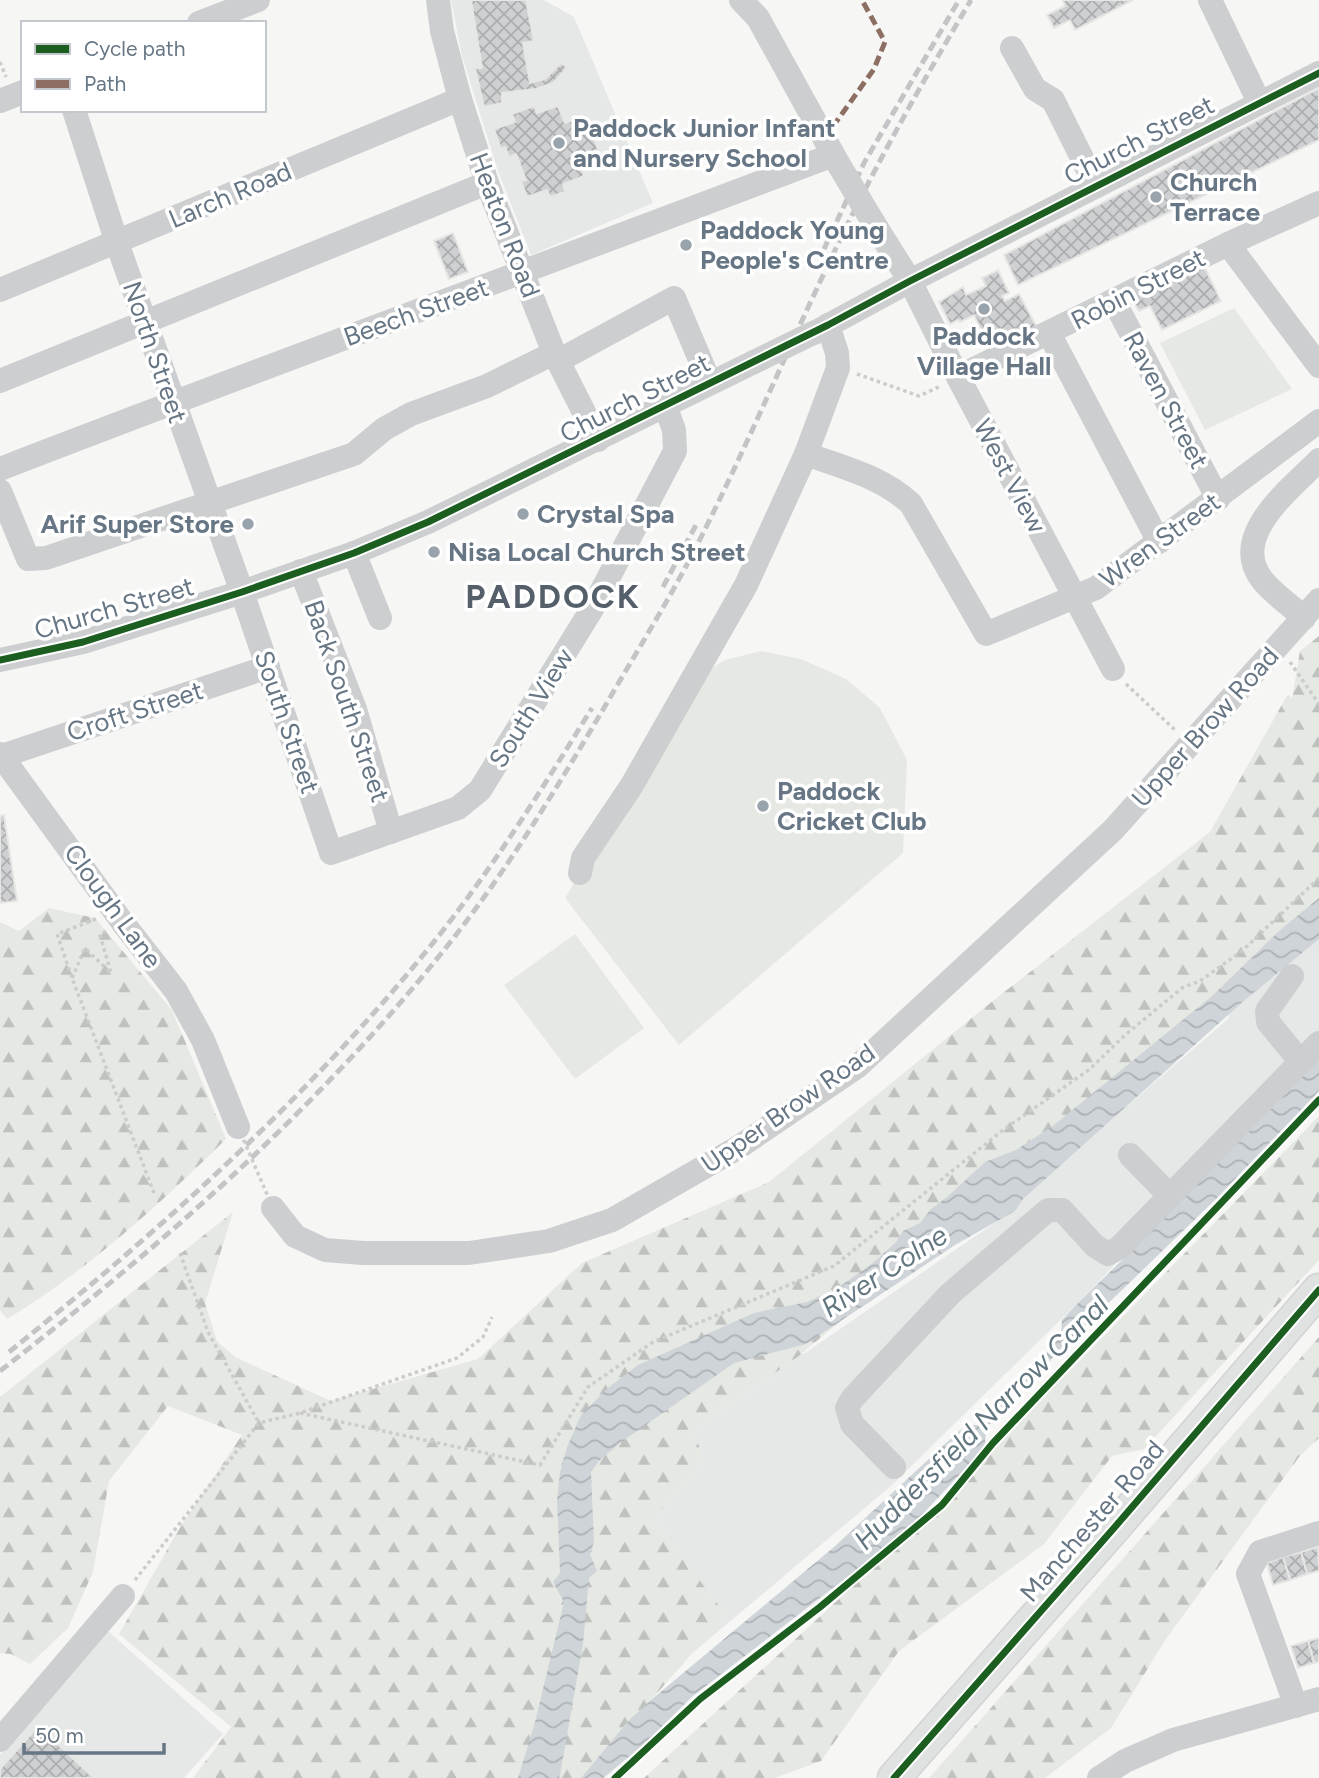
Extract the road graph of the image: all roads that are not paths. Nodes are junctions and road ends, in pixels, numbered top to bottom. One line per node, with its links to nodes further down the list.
1 (258, 0): 5 (street)
2 (438, 0): 9 (street, Heaton Road)
3 (741, 0): 13 (street, West View)
4 (1210, 0): 11 (street)
5 (204, 21)
6 (1013, 48): 15 (street)
7 (1319, 73): 11 (street, Church Street)
8 (21, 93): 10 (street)
9 (460, 99): 14 (street, Heaton Road); 17 (street, Larch Road)
10 (0, 101)
11 (1259, 102): 15 (street, Church Street)
12 (75, 112): 17 (street, North Street)
13 (836, 160): 19 (street, Beech Street); 20 (street, West View, bridge)
14 (487, 183): 19 (street, Heaton Road); 23 (street)
15 (1096, 186): 20 (street, Church Street)
16 (1319, 203): 18 (street, Robin Street)
17 (117, 243): 21 (street, Larch Road); 23 (street, North Street)
18 (1227, 244): 22 (street, Robin Street); 27 (street)
19 (522, 273): 26 (street, Heaton Road); 31 (street, Beech Street)
20 (910, 281): 24 (street, Church Street); 28 (street, West View)
21 (0, 290)
22 (1114, 301): 25 (street, Robin Street); 39 (street, Raven Street)
23 (145, 323): 29 (street); 31 (street, North Street)
24 (821, 329): 30 (street, Church Street, bridge); 35 (street)
25 (1049, 333): 28 (street, Robin Street); 41 (street)
26 (556, 357): 30 (street); 34 (street, Heaton Road); 40 (street)
27 (1319, 366)
28 (958, 377): 45 (street, West View)
29 (0, 381)
30 (710, 383): 32 (street, Church Street)
31 (173, 402): 37 (street, Beech Street); 40 (street, North Street)
32 (664, 405): 34 (street, Church Street); 52 (street, South View)
33 (1319, 421): 39 (street, Wren Street)
34 (598, 440): 42 (street, Church Street)
35 (806, 454): 45 (street, Wren Street); 54 (street)
36 (1319, 460): 46 (street)
37 (0, 469)
38 (0, 491): 40 (street)
39 (1218, 499): 41 (street, Wren Street)
40 (209, 502): 44 (street, North Street)
41 (1159, 542): 45 (street, Wren Street)
42 (354, 553): 43 (street, Church Street); 47 (street)
43 (301, 571): 44 (street, Church Street); 52 (street, Back South Street)
44 (242, 592): 48 (street, Church Street); 49 (street, South Street)
45 (1074, 597): 50 (street, West View)
46 (1311, 609): 61 (street, Upper Brow Road)
47 (380, 618)
48 (0, 660)
49 (268, 667): 51 (street, Croft Street); 53 (street, South Street)
50 (1119, 676)
51 (1, 755): 58 (street, Clough Lane)
52 (391, 832): 53 (street, South View)
53 (331, 853)
54 (580, 873)
55 (1293, 976): 57 (street)
56 (1319, 1043): 57 (street)
57 (1300, 1061): 60 (street)
58 (238, 1127)
59 (1130, 1155): 60 (street)
60 (1169, 1195): 63 (street)
61 (273, 1208)
62 (1319, 1290): 68 (main road, Manchester Road)
63 (894, 1467)
64 (1319, 1533): 66 (street)
65 (123, 1596): 67 (street)
66 (1307, 1702): 69 (street)
67 (0, 1740)
68 (894, 1778)
69 (1099, 1778)

